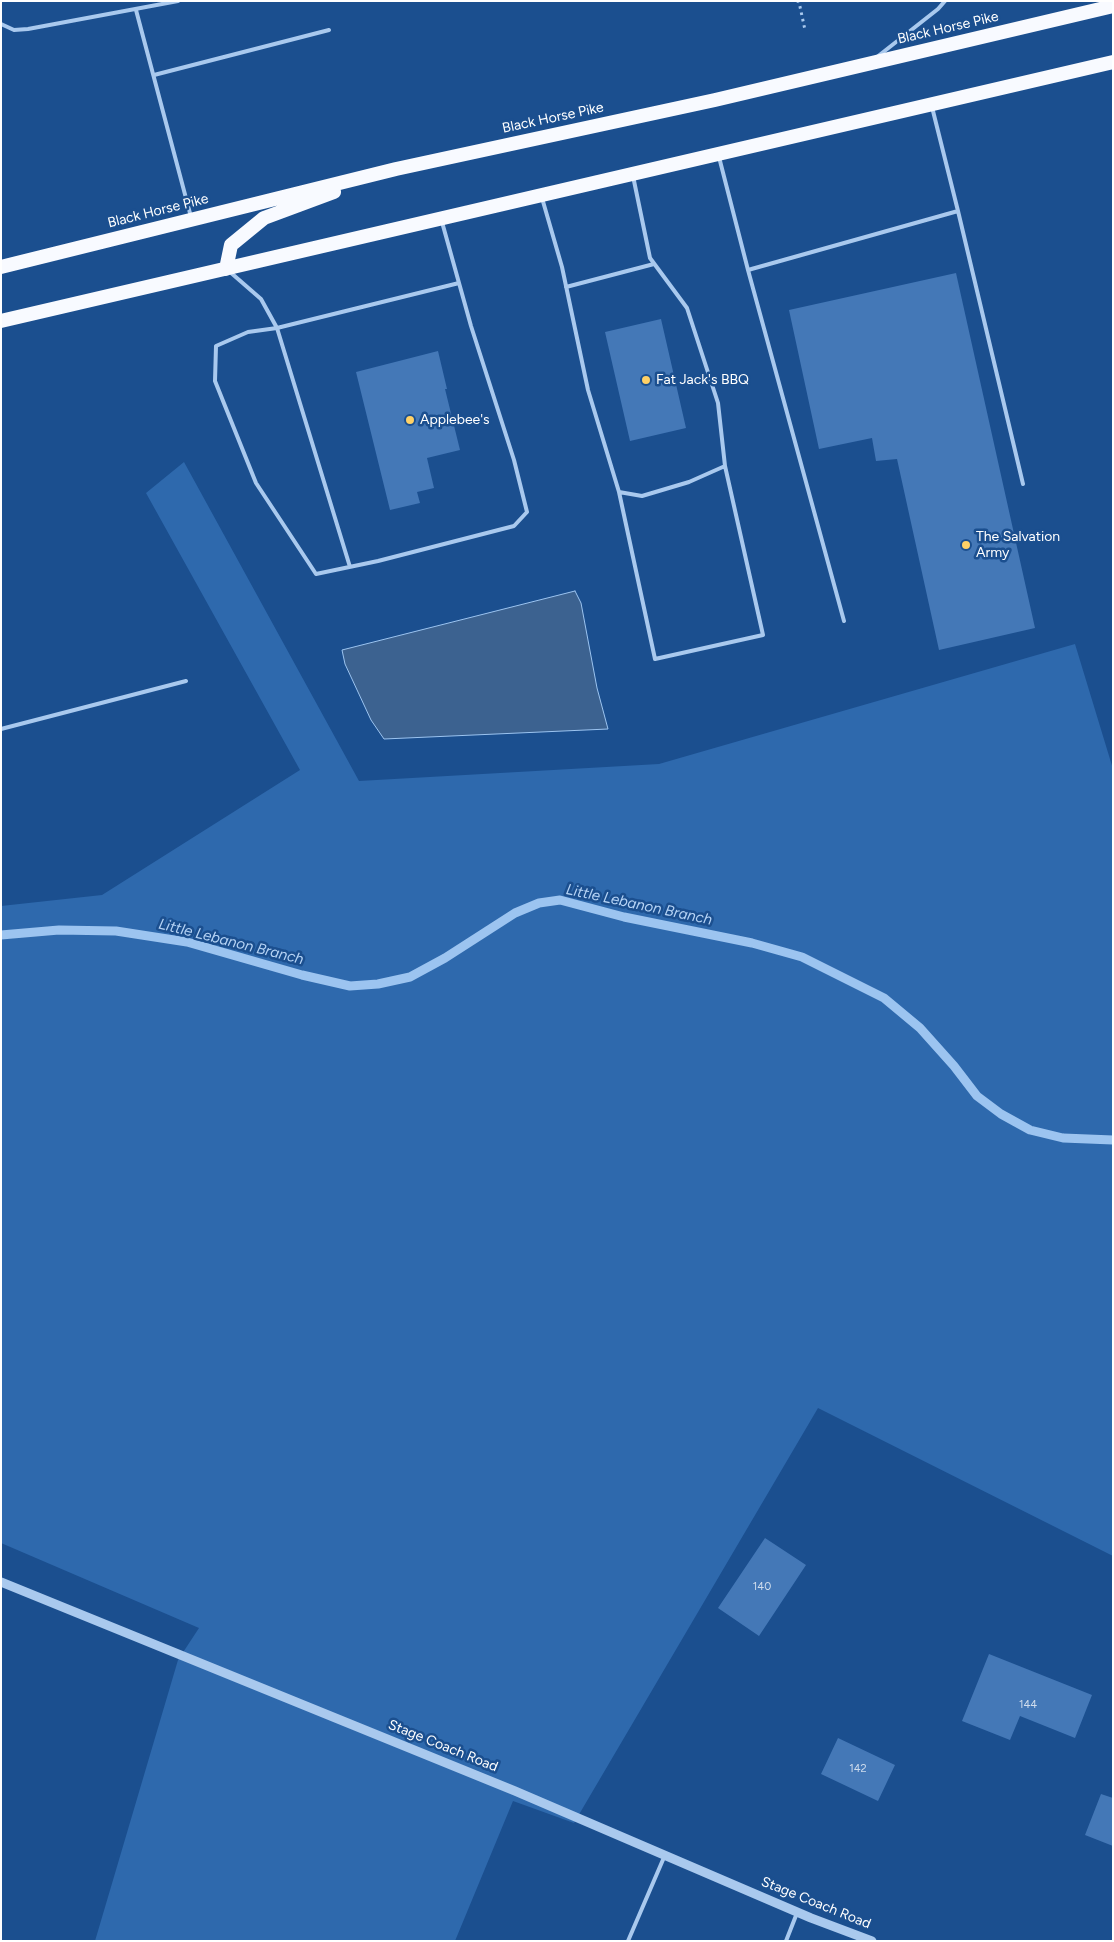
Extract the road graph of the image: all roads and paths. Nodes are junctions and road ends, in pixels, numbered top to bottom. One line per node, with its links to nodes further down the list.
1 (178, 1): 5 (lane)
2 (797, 1): 8 (path)
3 (945, 1): 10 (lane)
4 (1113, 6): 10 (highway, Black Horse Pike)
5 (136, 10): 6 (lane); 11 (lane)
6 (1, 24)
7 (329, 30): 11 (lane)
8 (805, 30)
9 (1113, 62): 12 (highway)
10 (869, 63): 14 (highway, Black Horse Pike)
11 (154, 75): 19 (lane)
12 (931, 105): 13 (highway); 17 (lane)
13 (719, 155): 15 (highway); 23 (lane)
14 (396, 169): 19 (highway, Black Horse Pike); 22 (highway)
15 (633, 175): 16 (highway); 20 (lane)
16 (542, 196): 18 (highway); 25 (lane)
17 (958, 211): 23 (lane); 29 (lane)
18 (441, 219): 22 (highway); 24 (lane)
19 (192, 220): 21 (highway, Black Horse Pike)
20 (654, 264): 25 (lane); 28 (lane)
21 (1, 266)
22 (226, 269): 26 (highway); 27 (lane)
23 (748, 270): 32 (lane)
24 (459, 283): 27 (lane); 31 (lane)
25 (566, 287): 30 (lane)
26 (1, 321)
27 (276, 328): 31 (lane); 31 (lane)
28 (726, 466): 30 (lane); 30 (lane)
29 (1023, 484)
30 (619, 492)
31 (350, 567)
32 (844, 621)
33 (186, 680): 34 (lane)
34 (1, 729)
35 (1, 1582): 36 (street, Stage Coach Road)
36 (665, 1855): 37 (street, Stage Coach Road); 38 (lane)
37 (797, 1912): 39 (lane); 40 (street, Stage Coach Road)
38 (628, 1941)
39 (786, 1941)
40 (872, 1941)

